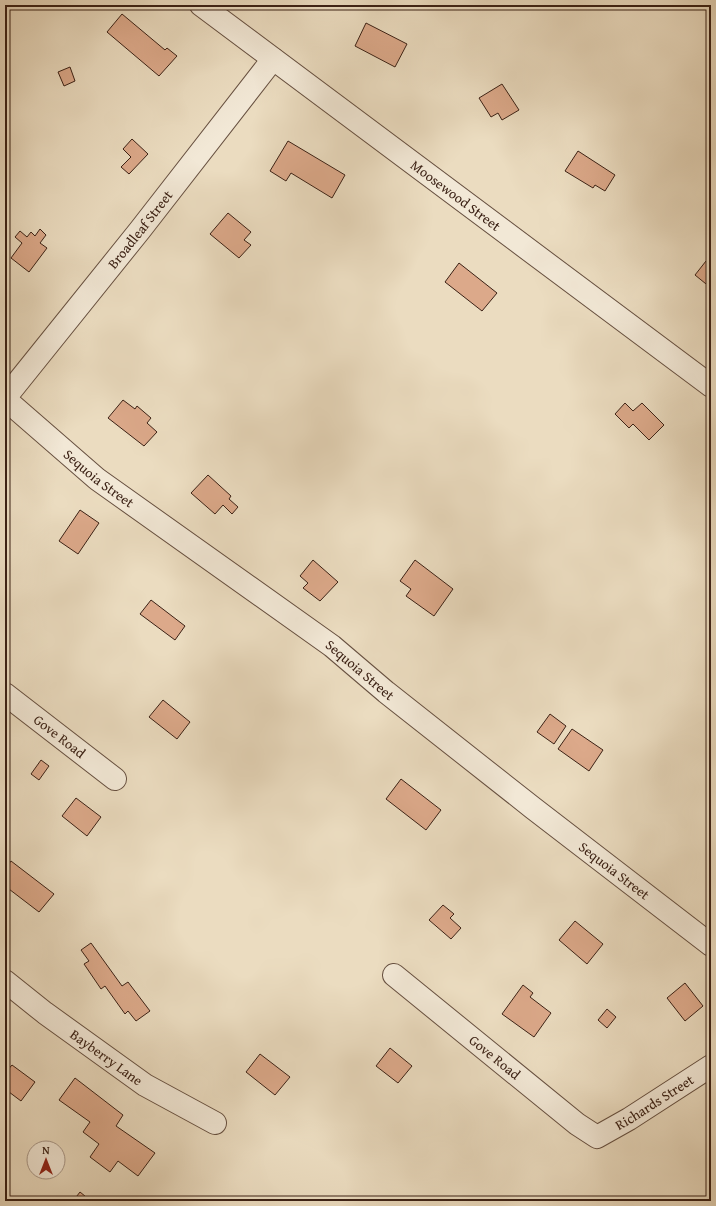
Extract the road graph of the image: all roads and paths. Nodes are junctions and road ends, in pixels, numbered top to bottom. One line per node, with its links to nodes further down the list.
1 (202, 5): 2 (street, Moosewood Street)
2 (273, 59): 3 (street, Moosewood Street); 4 (street, Broadleaf Street)
3 (711, 386)
4 (5, 399): 7 (street, Sequoia Street)
5 (5, 694): 6 (street, Gove Road)
6 (114, 779)
7 (711, 945)
8 (394, 975): 12 (street, Gove Road)
9 (5, 981): 11 (street, Bayberry Lane)
10 (711, 1066): 12 (street, Richards Street)
11 (215, 1123)
12 (597, 1137)

